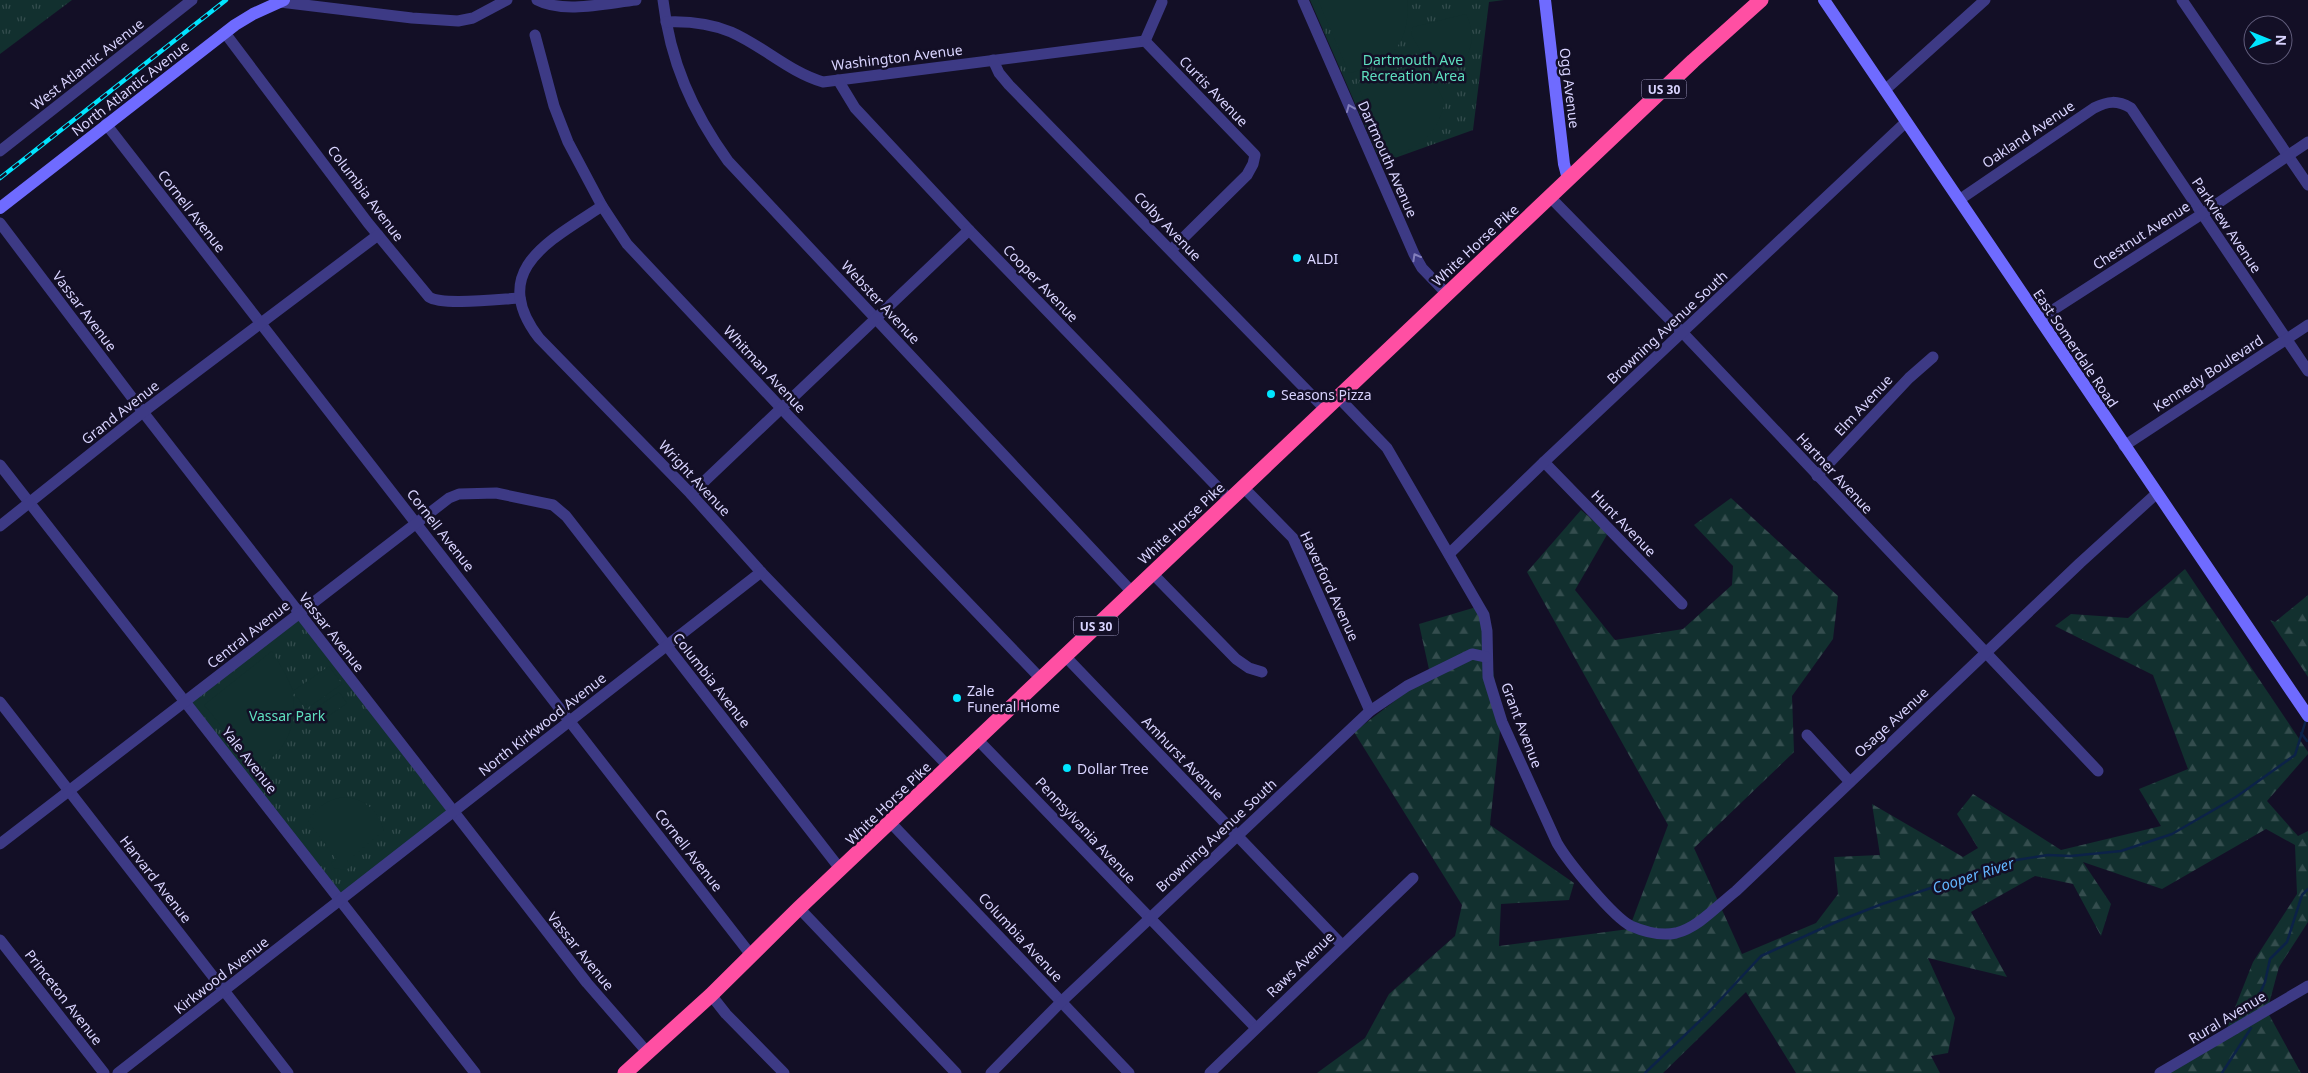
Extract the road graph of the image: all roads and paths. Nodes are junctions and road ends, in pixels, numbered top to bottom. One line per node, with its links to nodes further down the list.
1 (192, 0): 26 (street, West Atlantic Avenue)
2 (507, 0): 14 (street)
3 (537, 0): 4 (street)
4 (636, 0)
5 (663, 0): 15 (street, Webster Avenue)
6 (1303, 0): 39 (street, Dartmouth Avenue, one-way to 6)
7 (1545, 0): 28 (main road, Ogg Avenue)
8 (1761, 0): 28 (highway, White Horse Pike / US 30)
9 (1824, 0): 21 (main road, East Somerdale Road)
10 (1985, 0): 21 (street)
11 (2182, 0): 27 (street)
12 (282, 1): 14 (street); 16 (main road, North Atlantic Avenue)
13 (1162, 2): 18 (street)
14 (317, 3)
15 (666, 22): 20 (street, Washington Avenue); 41 (street, Webster Avenue)
16 (225, 33): 24 (main road, North Atlantic Avenue); 37 (street, Columbia Avenue)
17 (535, 35): 32 (street, Whitman Avenue)
18 (1145, 41): 19 (street, Washington Avenue); 38 (street, Curtis Avenue)
19 (993, 60): 20 (street, Washington Avenue); 38 (street, Colby Avenue)
20 (838, 80): 36 (street, Cooper Avenue)
21 (1885, 90): 23 (main road, East Somerdale Road)
22 (2117, 102): 31 (street, Oakland Avenue); 34 (street, Parkview Avenue)
23 (1906, 122): 31 (main road, East Somerdale Road); 45 (street, Browning Avenue South)
24 (106, 124): 33 (main road, North Atlantic Avenue); 43 (street, Cornell Avenue)
25 (2308, 142): 27 (street, Chestnut Avenue)
26 (0, 151)
27 (2288, 156): 29 (street); 34 (street, Chestnut Avenue)
28 (1568, 179): 30 (highway, White Horse Pike / US 30)
29 (2308, 185)
30 (1550, 197): 39 (highway, White Horse Pike / US 30); 45 (street, Hartner Avenue)
31 (1958, 200): 42 (main road, East Somerdale Road)
32 (602, 206): 40 (street, Wright Avenue); 50 (street, Whitman Avenue)
33 (0, 208)
34 (2202, 214): 42 (street, Chestnut Avenue); 46 (street, Parkview Avenue)
35 (0, 223): 52 (street, Vassar Avenue)
36 (969, 230): 41 (street); 60 (street, Cooper Avenue)
37 (378, 235): 40 (street, Columbia Avenue); 43 (street, Grand Avenue)
38 (1171, 250): 51 (street, Colby Avenue)
39 (1447, 294): 49 (highway, White Horse Pike / US 30)
40 (520, 298): 58 (street, Wright Avenue)
41 (876, 319): 50 (street); 68 (street, Webster Avenue)
42 (2039, 319): 53 (main road, East Somerdale Road)
43 (261, 323): 52 (street, Grand Avenue); 63 (street, Cornell Avenue)
44 (2308, 326): 46 (street, Kennedy Boulevard)
45 (1683, 333): 54 (street, Browning Avenue South); 56 (street, Hartner Avenue)
46 (2286, 340): 48 (street, Parkview Avenue); 53 (street, Kennedy Boulevard)
47 (1933, 357): 56 (street, Elm Avenue)
48 (2308, 371)
49 (1338, 397): 51 (highway, White Horse Pike / US 30); 65 (street, Grant Avenue)
50 (781, 408): 58 (street); 76 (street, Whitman Avenue)
51 (1325, 409): 57 (highway, White Horse Pike / US 30)
52 (143, 412): 61 (street, Grand Avenue); 70 (street, Vassar Avenue)
53 (2124, 446): 59 (main road, East Somerdale Road)
54 (1544, 462): 65 (street, Browning Avenue South); 69 (street, Hunt Avenue)
55 (0, 465): 61 (street, Yale Avenue)
56 (1817, 476): 72 (street, Hartner Avenue)
57 (1243, 487): 60 (highway, White Horse Pike / US 30); 79 (street, Haverford Avenue)
58 (690, 494): 66 (street, Wright Avenue)
59 (2156, 494): 72 (street, Osage Avenue); 80 (main road, East Somerdale Road)
60 (1230, 500): 67 (highway, White Horse Pike / US 30)
61 (29, 503): 64 (street, Grand Avenue); 78 (street, Yale Avenue)
62 (559, 510): 63 (street, Central Avenue); 71 (street, Columbia Avenue)
63 (416, 523): 70 (street, Central Avenue); 81 (street, Cornell Avenue)
64 (0, 526)
65 (1449, 554): 74 (street, Grant Avenue)
66 (761, 572): 71 (street, North Kirkwood Avenue); 84 (street, Wright Avenue)
67 (1152, 573): 68 (highway, White Horse Pike / US 30); 75 (street)
68 (1132, 592): 73 (highway, White Horse Pike / US 30)
69 (1682, 604)
70 (299, 613): 78 (street, Central Avenue); 88 (street, Vassar Avenue)
71 (666, 645): 81 (street, North Kirkwood Avenue); 92 (street, Columbia Avenue)
72 (1986, 653): 85 (street, Hartner Avenue); 86 (street, Osage Avenue)
73 (1065, 656): 76 (highway, White Horse Pike / US 30); 90 (street, Amhurst Avenue)
74 (1486, 657): 79 (street, Browning Avenue South); 97 (street, Grant Avenue)
75 (1262, 672)
76 (1042, 680): 83 (highway, White Horse Pike / US 30)
77 (0, 702): 87 (street, Harvard Avenue)
78 (186, 703): 87 (street, Central Avenue); 94 (street, Yale Avenue)
79 (1370, 711): 90 (street, Browning Avenue South)
80 (2306, 714)
81 (570, 721): 88 (street, North Kirkwood Avenue); 100 (street, Cornell Avenue)
82 (1807, 735): 86 (street)
83 (978, 740): 84 (highway, White Horse Pike / US 30); 96 (street, Pennsylvania Avenue)
84 (949, 767): 89 (highway, White Horse Pike / US 30)
85 (2098, 771)
86 (1850, 782): 97 (street, Osage Avenue)
87 (70, 792): 91 (street, Central Avenue); 102 (street, Harvard Avenue)
88 (454, 812): 94 (street, North Kirkwood Avenue); 106 (street, Vassar Avenue)
89 (890, 822): 92 (highway, White Horse Pike / US 30); 104 (street, Columbia Avenue)
90 (1237, 835): 96 (street, Browning Avenue South); 99 (street, Amhurst Avenue)
91 (0, 844)
92 (841, 870): 95 (highway, White Horse Pike / US 30)
93 (1413, 878): 99 (street, Raws Avenue)
94 (341, 901): 102 (street, Kirkwood Avenue); 110 (street, Yale Avenue)
95 (799, 908): 100 (highway, White Horse Pike / US 30); 113 (street)
96 (1149, 919): 104 (street, Browning Avenue South); 105 (street, Pennsylvania Avenue)
97 (1630, 925)
98 (0, 940): 107 (street, Princeton Avenue)
99 (1342, 945): 105 (street, Raws Avenue)
100 (751, 955): 103 (highway, White Horse Pike / US 30)
101 (2308, 986): 117 (street, Rural Avenue)
102 (225, 991): 108 (street, Kirkwood Avenue); 109 (street, Harvard Avenue)
103 (711, 995): 106 (highway, White Horse Pike / US 30); 112 (street)
104 (1061, 1002): 114 (street, Browning Avenue South); 115 (street, Columbia Avenue)
105 (1256, 1028): 116 (street, Raws Avenue)
106 (648, 1053): 111 (highway, White Horse Pike / US 30)
107 (104, 1073)
108 (118, 1073)
109 (288, 1073)
110 (476, 1073)
111 (625, 1073)
112 (784, 1073)
113 (956, 1073)
114 (990, 1073)
115 (1129, 1073)
116 (1210, 1073)
117 (2160, 1073)

